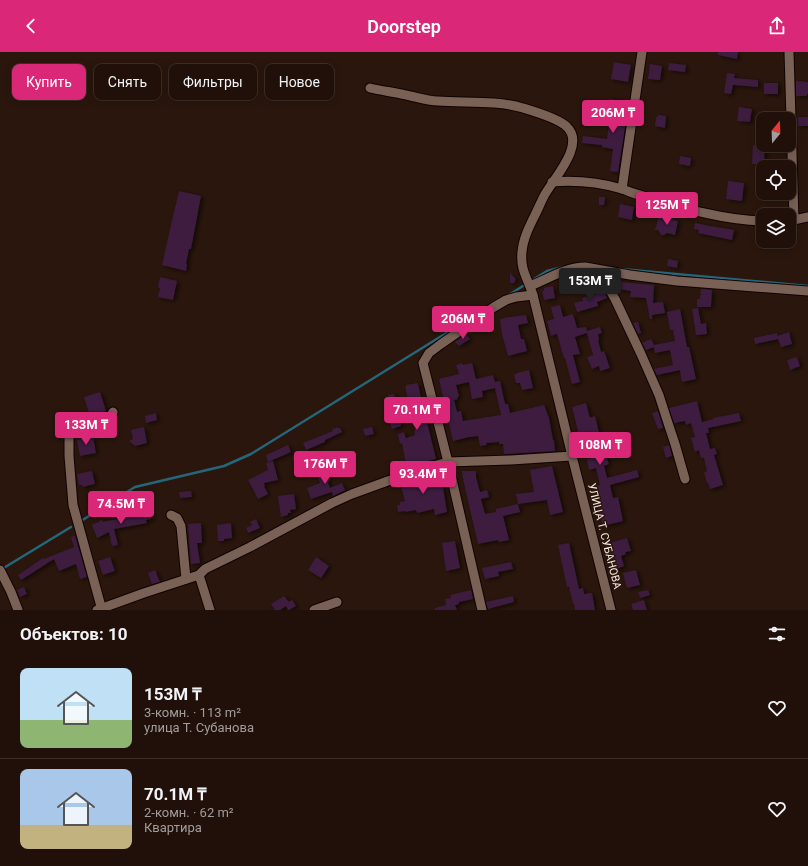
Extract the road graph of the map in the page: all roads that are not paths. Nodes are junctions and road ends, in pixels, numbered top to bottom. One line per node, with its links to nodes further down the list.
1 (642, 52): 5 (street)
2 (789, 52): 6 (street)
3 (370, 88): 4 (street)
4 (552, 182): 5 (street); 11 (street, УЛИЦА Т. СУБАНОВА)
5 (622, 189): 9 (street)
6 (791, 208)
7 (808, 217): 8 (street)
8 (796, 219)
9 (756, 221)
10 (567, 270): 11 (street); 12 (street); 16 (street)
11 (531, 288): 14 (street, УЛИЦА Т. СУБАНОВА); 15 (street)
12 (808, 291)
13 (113, 412): 22 (street)
14 (572, 456): 15 (street); 27 (street, УЛИЦА Т. СУБАНОВА)
15 (448, 462): 19 (street); 26 (street)
16 (685, 479)
17 (171, 515): 20 (street)
18 (0, 570): 23 (street)
19 (199, 575): 20 (street); 24 (street)
20 (186, 579): 22 (street)
21 (337, 602): 25 (street)
22 (100, 609)
23 (18, 610)
24 (210, 610)
25 (314, 610)
26 (482, 610)
27 (611, 610)

